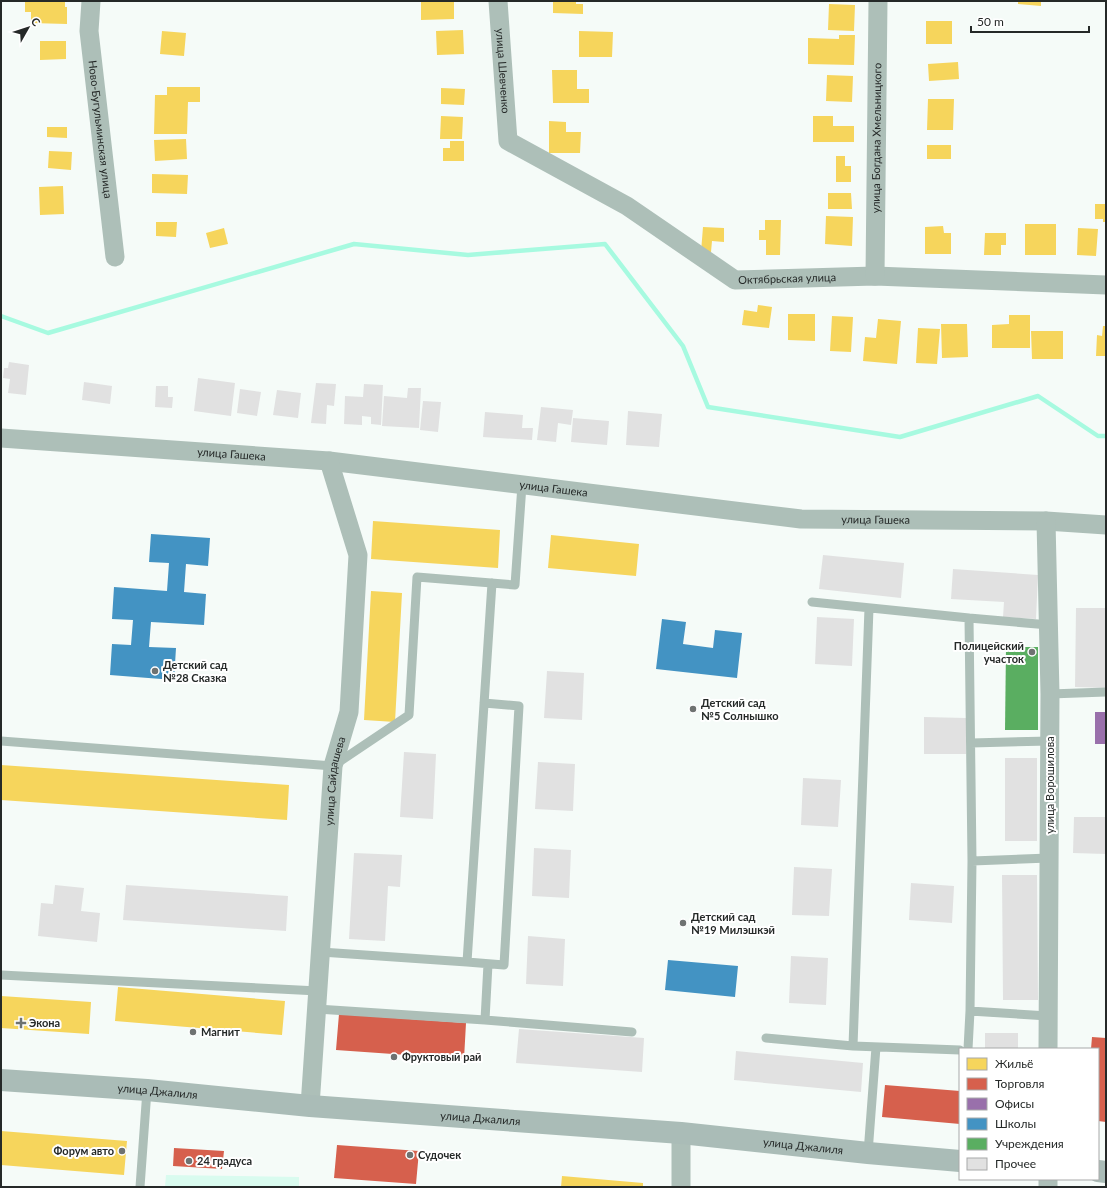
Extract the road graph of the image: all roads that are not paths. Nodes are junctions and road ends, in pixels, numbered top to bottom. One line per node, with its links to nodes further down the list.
1 (91, 1): 5 (street, Ново-Бугульминская улица)
2 (498, 1): 4 (street, улица Шевченко)
3 (878, 1): 6 (street, улица Богдана Хмельницкого)
4 (508, 141): 6 (street, Октябрьская улица)
5 (115, 257)
6 (875, 276): 7 (street, Октябрьская улица)
7 (1106, 285)
8 (1, 438): 9 (street, улица Гашека)
9 (329, 461): 10 (street, улица Гашека); 24 (street, улица Сайдашева)
10 (522, 485): 11 (street, улица Гашека); 13 (lane)
11 (1046, 521): 12 (street, улица Гашека); 17 (street, улица Ворошилова)
12 (1106, 525)
13 (492, 583): 20 (lane); 24 (lane)
14 (812, 602): 15 (lane)
15 (869, 608): 16 (lane); 37 (lane)
16 (969, 618): 17 (lane); 23 (lane)
17 (1049, 625): 19 (street, улица Ворошилова)
18 (1106, 692): 19 (lane)
19 (1050, 694): 22 (street, улица Ворошилова)
20 (484, 703): 28 (lane); 29 (lane)
21 (1, 741): 24 (lane)
22 (1050, 741): 23 (lane); 25 (street, улица Ворошилова)
23 (971, 743): 26 (lane)
24 (333, 766): 27 (street, улица Сайдашева)
25 (1049, 858): 26 (lane); 33 (street, улица Ворошилова)
26 (972, 861): 32 (lane)
27 (321, 952): 28 (lane); 31 (street, улица Сайдашева)
28 (467, 962): 29 (lane)
29 (488, 964): 34 (lane)
30 (1, 975): 31 (lane)
31 (318, 1000): 34 (lane); 44 (street, улица Сайдашева)
32 (970, 1011): 33 (lane); 39 (lane)
33 (1048, 1016): 40 (street, улица Ворошилова)
34 (485, 1020): 35 (lane)
35 (632, 1032)
36 (766, 1038): 37 (lane)
37 (854, 1046): 38 (lane)
38 (876, 1047): 41 (lane); 46 (lane)
39 (968, 1048)
40 (1048, 1048)
41 (959, 1050)
42 (1, 1080): 43 (main road, улица Джалиля)
43 (147, 1090): 44 (main road, улица Джалиля); 48 (lane)
44 (310, 1106): 45 (main road, улица Джалиля)
45 (681, 1133): 46 (main road, улица Джалиля); 49 (street)
46 (868, 1153): 47 (main road, улица Джалиля)
47 (959, 1161)
48 (140, 1187)
49 (681, 1187)

